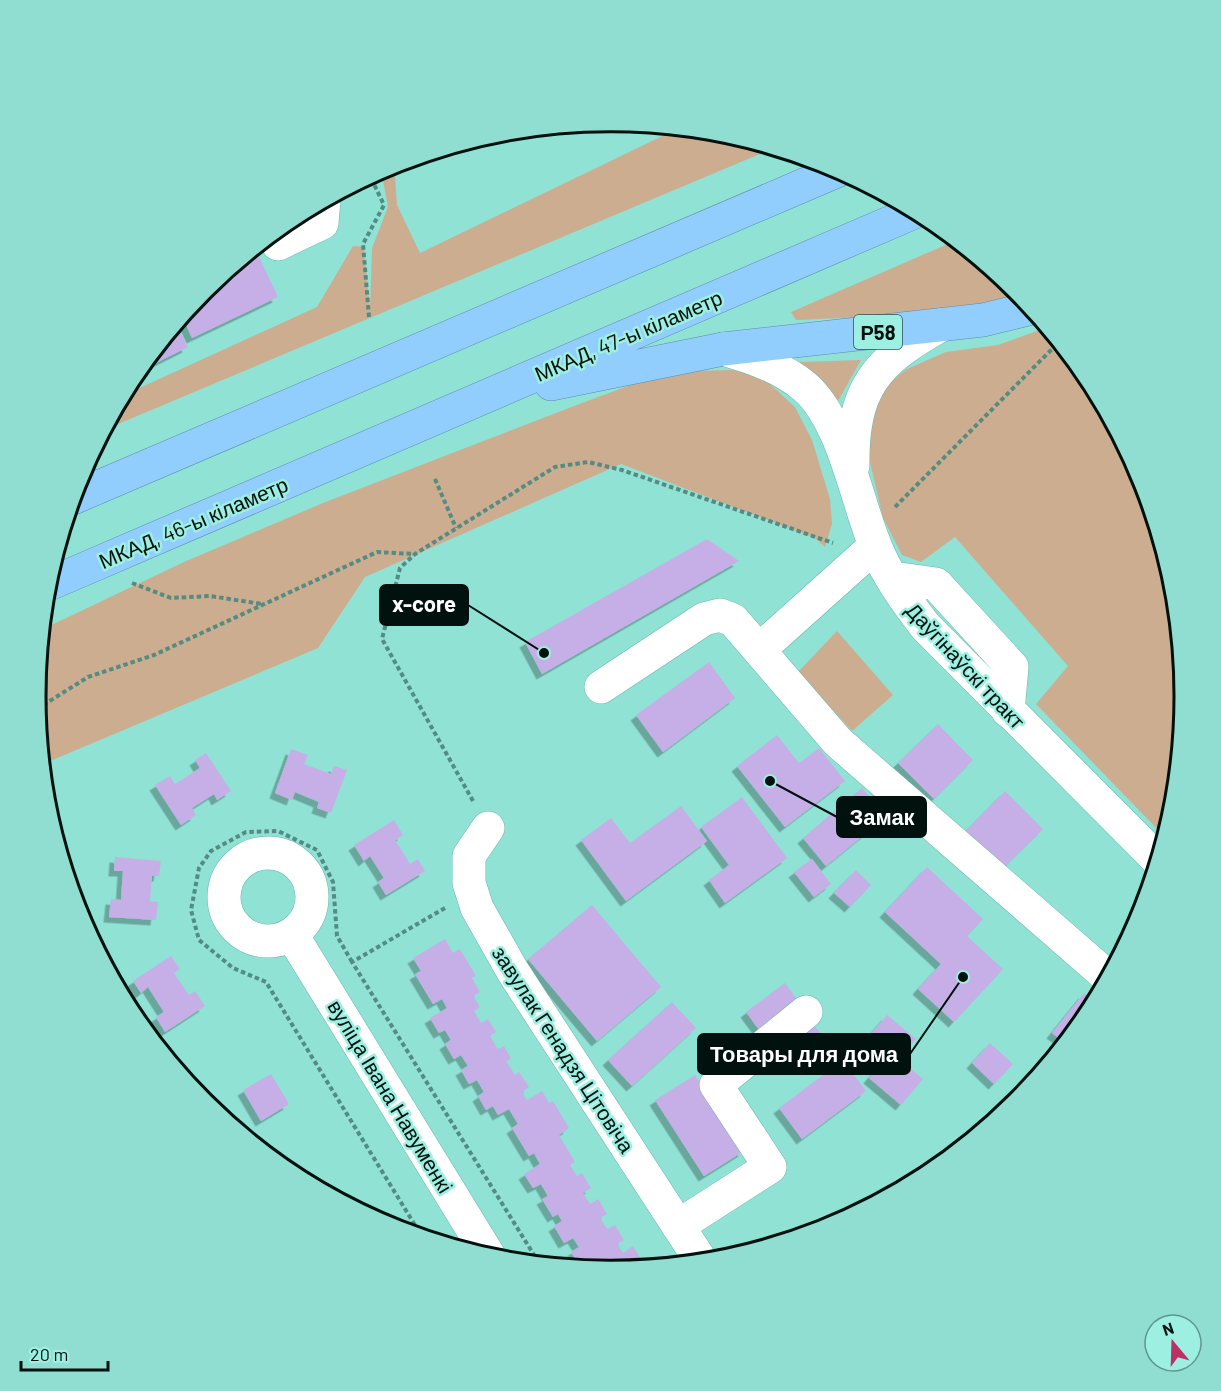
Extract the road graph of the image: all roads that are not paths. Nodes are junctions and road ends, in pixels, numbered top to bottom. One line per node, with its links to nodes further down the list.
1 (828, 175): 11 (highway)
2 (323, 211): 4 (street)
3 (906, 216): 8 (highway, МКАД, 47-ы кіламетр)
4 (278, 244)
5 (1022, 310): 6 (highway, Р58)
6 (941, 325): 7 (highway, Р58); 10 (street)
7 (723, 349): 8 (highway, Р58); 10 (street, Даўгінаўскі тракт)
8 (479, 399): 9 (highway, МКАД, 47-ы кіламетр)
9 (338, 459): 13 (highway, МКАД, 46-ы кіламетр)
10 (853, 483): 12 (street, Даўгінаўскі тракт)
11 (84, 493)
12 (866, 555): 14 (street); 17 (street, Даўгінаўскі тракт)
13 (58, 580)
14 (759, 650): 15 (street); 19 (street)
15 (600, 687)
16 (488, 828): 21 (street, завулак Генадзя Цітовіча)
17 (1152, 854)
18 (292, 935): 22 (street, вуліца Івана Навуменкі)
19 (1102, 972)
20 (806, 1012): 21 (street)
21 (678, 1226): 23 (street, завулак Генадзя Цітовіча)
22 (482, 1244)
23 (696, 1253)

